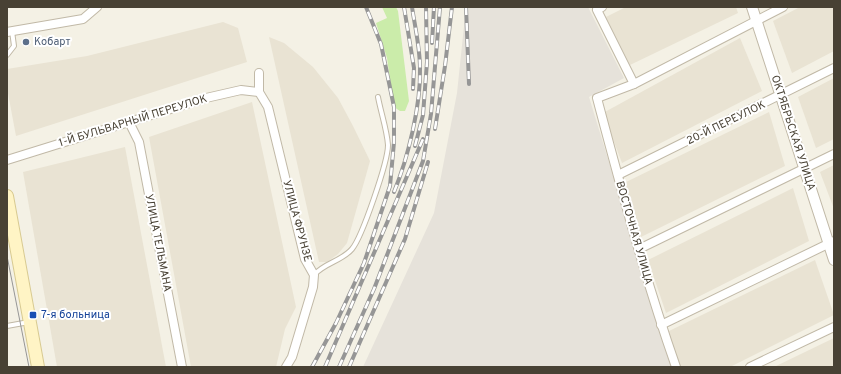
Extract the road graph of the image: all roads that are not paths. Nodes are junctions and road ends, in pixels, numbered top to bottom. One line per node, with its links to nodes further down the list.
1 (97, 7): 6 (street)
2 (752, 7): 5 (street, ОКТЯБРЬСКАЯ УЛИЦА)
3 (783, 7): 5 (street)
4 (598, 8): 10 (street)
5 (756, 21): 10 (street); 12 (street, ОКТЯБРЬСКАЯ УЛИЦА)
6 (9, 31): 7 (lane)
7 (7, 55)
8 (834, 68): 12 (street, 20-Й ПЕРЕУЛОК)
9 (259, 73): 11 (street, УЛИЦА ФРУНЗЕ)
10 (634, 84): 18 (street, ВОСТОЧНАЯ УЛИЦА)
11 (259, 92): 14 (street, 1-Й БУЛЬВАРНЫЙ ПЕРЕУЛОК); 24 (street, УЛИЦА ФРУНЗЕ)
12 (780, 96): 17 (street, ОКТЯБРЬСКАЯ УЛИЦА); 18 (street, 20-Й ПЕРЕУЛОК)
13 (378, 97): 24 (lane)
14 (129, 122): 16 (street, 1-Й БУЛЬВАРНЫЙ ПЕРЕУЛОК); 30 (street, УЛИЦА ТЕЛЬМАНА)
15 (834, 154): 17 (street)
16 (7, 160)
17 (804, 169): 21 (street, ОКТЯБРЬСКАЯ УЛИЦА); 22 (street)
18 (618, 175): 22 (street, ВОСТОЧНАЯ УЛИЦА)
19 (7, 196): 20 (main road)
20 (9, 216): 25 (main road)
21 (831, 242): 23 (street, ОКТЯБРЬСКАЯ УЛИЦА); 26 (street)
22 (639, 249): 26 (street, ВОСТОЧНАЯ УЛИЦА)
23 (834, 260)
24 (314, 275): 31 (street, УЛИЦА ФРУНЗЕ)
25 (30, 322): 27 (lane); 29 (main road)
26 (661, 325): 32 (street, ВОСТОЧНАЯ УЛИЦА)
27 (7, 326)
28 (834, 327): 33 (street)
29 (38, 367)
30 (182, 367)
31 (286, 367)
32 (676, 367)
33 (750, 367)

